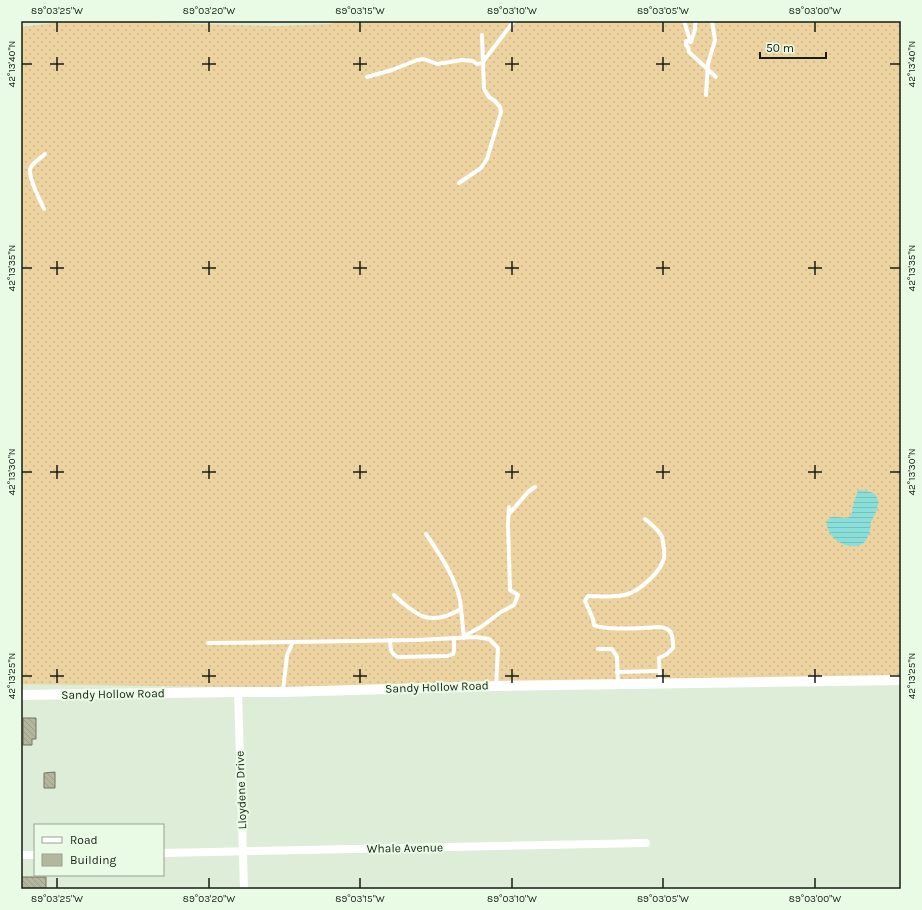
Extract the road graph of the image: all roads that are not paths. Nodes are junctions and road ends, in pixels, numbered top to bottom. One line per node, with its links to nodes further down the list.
1 (514, 21): 7 (lane)
2 (684, 21): 6 (lane)
3 (695, 21): 8 (lane)
4 (712, 21): 8 (lane)
5 (482, 35): 7 (lane)
6 (690, 40)
7 (483, 63): 9 (lane); 13 (lane)
8 (707, 68): 10 (lane); 11 (lane)
9 (367, 77)
10 (716, 77)
11 (706, 95)
12 (45, 154): 14 (lane)
13 (459, 183)
14 (44, 210)
15 (535, 487): 17 (lane)
16 (509, 506): 17 (lane)
17 (509, 514): 22 (lane)
18 (646, 518): 28 (lane)
19 (426, 534): 21 (lane)
20 (394, 595): 21 (lane)
21 (461, 609): 22 (lane)
22 (464, 637): 23 (lane); 33 (lane)
23 (454, 638): 24 (lane); 24 (lane)
24 (390, 640): 25 (lane)
25 (293, 642): 26 (lane); 35 (lane)
26 (208, 643)
27 (598, 649): 29 (lane)
28 (659, 671): 29 (lane); 32 (lane)
29 (617, 672): 31 (lane)
30 (901, 680): 32 (street, Sandy Hollow Road)
31 (618, 684): 32 (street, Sandy Hollow Road); 33 (street, Sandy Hollow Road)
32 (660, 684)
33 (496, 686): 35 (street, Sandy Hollow Road)
34 (238, 692): 35 (street, Sandy Hollow Road); 36 (street, Sandy Hollow Road); 38 (street, Lloydene Drive)
35 (283, 692)
36 (21, 695)
37 (646, 843): 38 (street, Whale Avenue)
38 (244, 852): 39 (street, Whale Avenue); 42 (street, Lloydene Drive)
39 (164, 853)
40 (21, 855): 41 (street)
41 (34, 855)
42 (244, 889)

